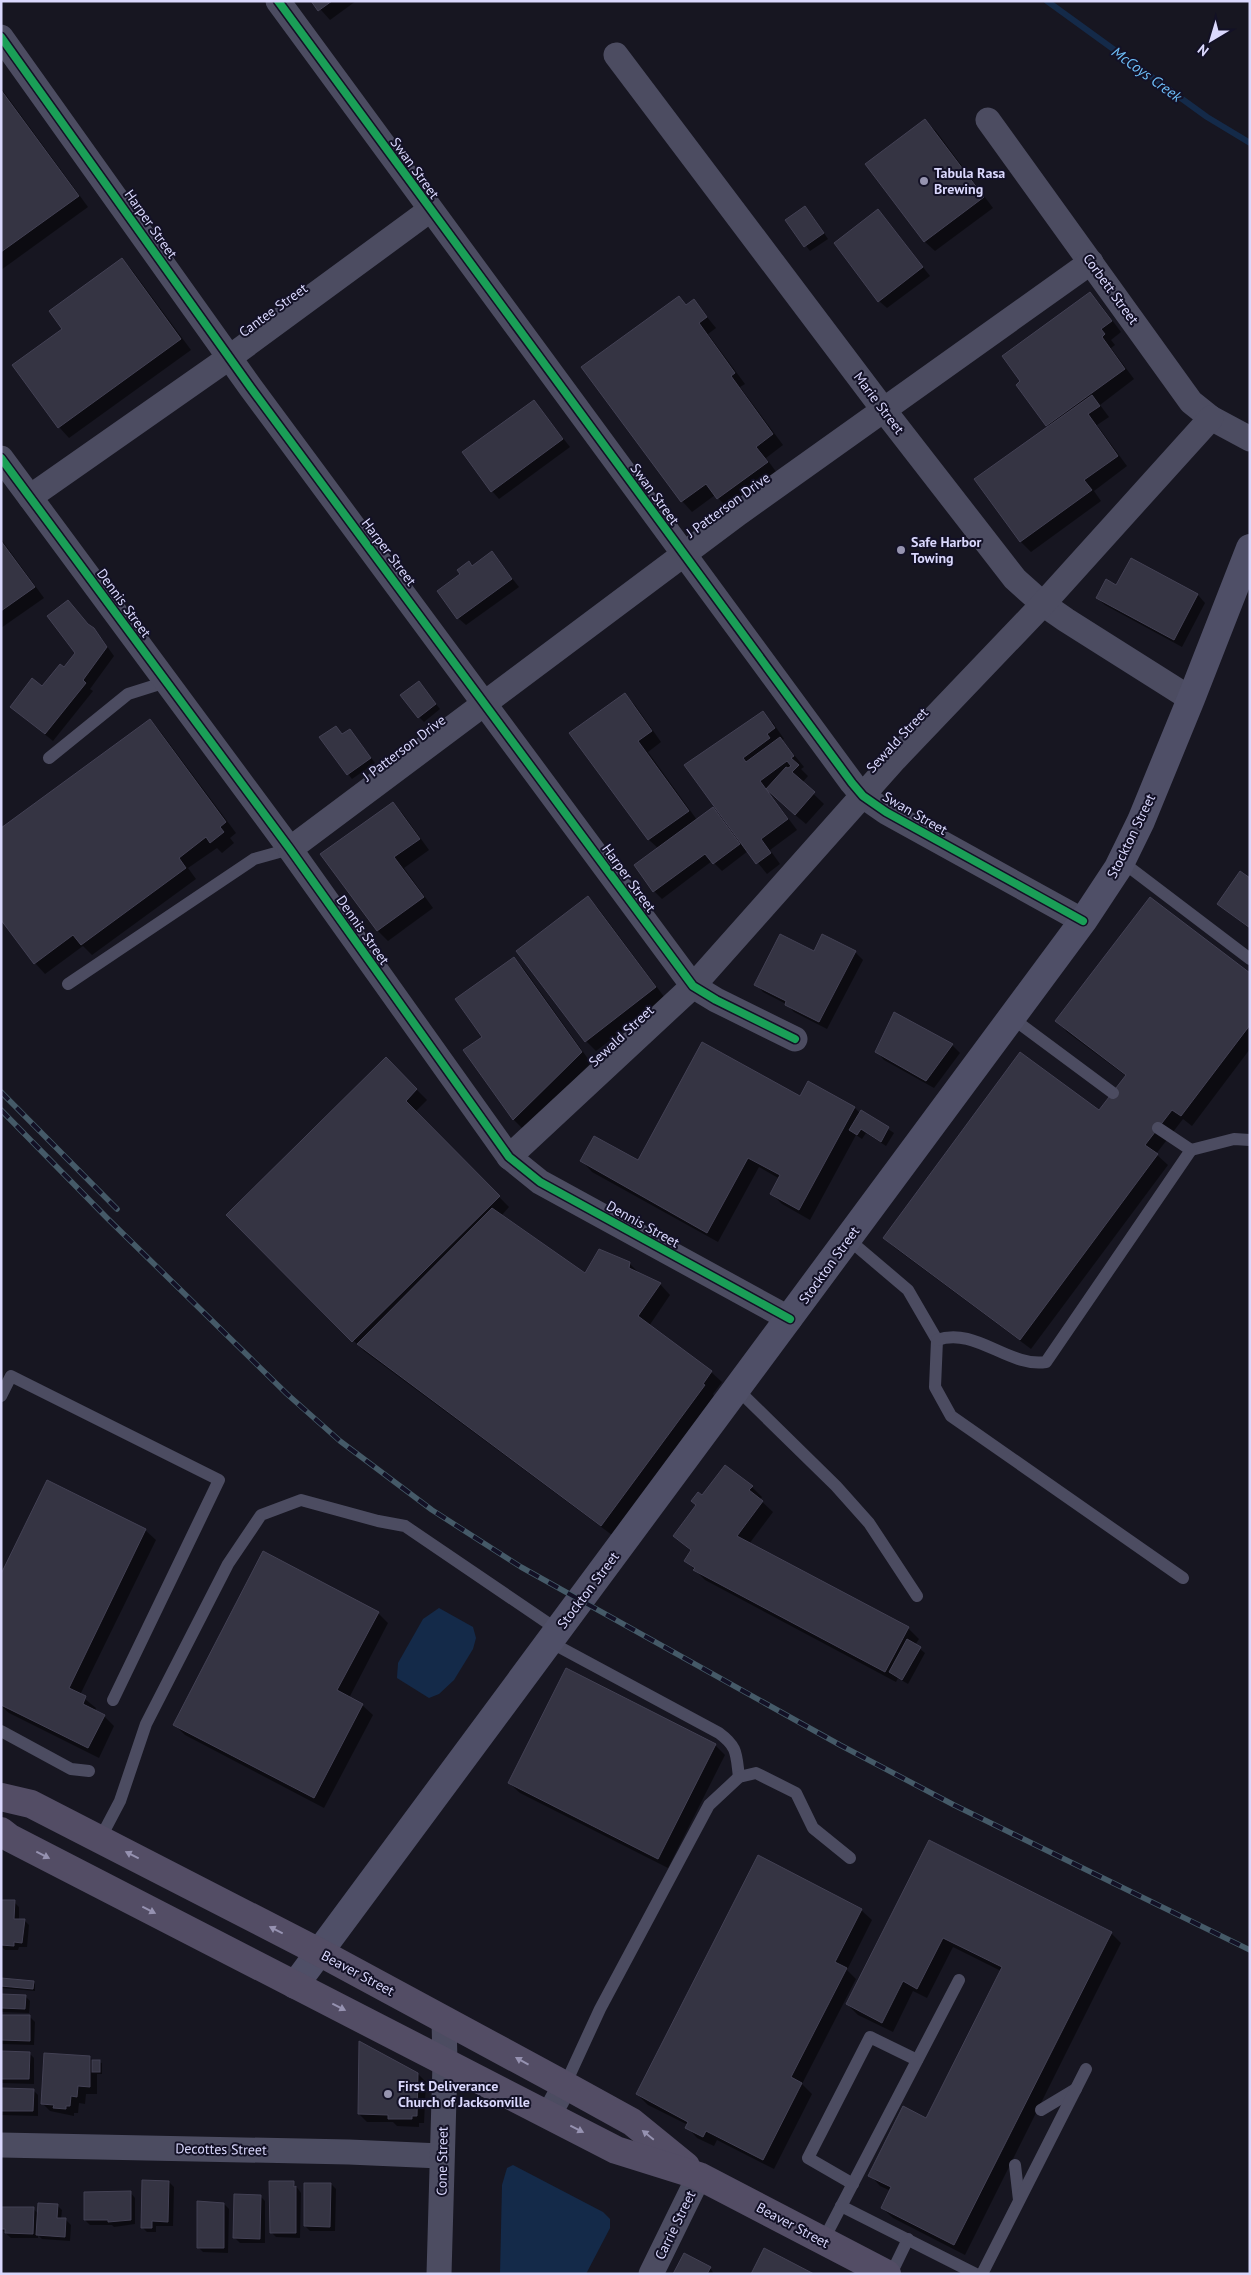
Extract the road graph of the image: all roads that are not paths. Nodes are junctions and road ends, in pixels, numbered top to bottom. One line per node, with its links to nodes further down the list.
1 (278, 1): 5 (street, Swan Street)
2 (1, 37): 7 (street, Harper Street)
3 (616, 54): 8 (street, Marie Street)
4 (988, 120): 6 (street, Corbett Street)
5 (430, 210): 7 (street, Cantee Street); 14 (street, Swan Street)
6 (1091, 262): 8 (street, J Patterson Drive); 9 (street, Corbett Street)
7 (230, 356): 12 (street, Cantee Street); 18 (street, Harper Street)
8 (883, 409): 14 (street, J Patterson Drive); 15 (street, Marie Street)
9 (1211, 418): 10 (street, Corbett Street); 15 (street, Sewald Street)
10 (1250, 439)
11 (1, 458): 12 (street, Dennis Street)
12 (30, 497): 16 (street, Dennis Street)
13 (1250, 548): 17 (main road, Stockton Street)
14 (683, 554): 18 (street, J Patterson Drive); 20 (street, Swan Street)
15 (1044, 604): 17 (street, Marie Street); 20 (street, Sewald Street)
16 (166, 682): 19 (lane); 21 (street, Dennis Street)
17 (1191, 699): 22 (main road, Stockton Street)
18 (484, 702): 21 (street, J Patterson Drive); 26 (street, Harper Street)
19 (49, 758)
20 (863, 796): 23 (street, Swan Street); 26 (street, Sewald Street)
21 (290, 849): 25 (lane); 33 (street, Dennis Street)
22 (1121, 861): 23 (main road, Stockton Street); 24 (lane)
23 (1083, 920): 27 (main road, Stockton Street)
24 (1250, 959)
25 (68, 984)
26 (693, 986): 28 (street, Harper Street); 33 (street, Sewald Street)
27 (1012, 1018): 29 (lane); 34 (main road, Stockton Street)
28 (795, 1040)
29 (1113, 1093)
30 (1158, 1128): 32 (lane)
31 (1250, 1140): 32 (lane)
32 (1191, 1150): 36 (lane)
33 (509, 1157): 35 (street, Dennis Street)
34 (848, 1239): 35 (main road, Stockton Street); 36 (lane)
35 (790, 1319): 37 (main road, Stockton Street)
36 (937, 1340): 39 (lane)
37 (737, 1389): 40 (lane); 41 (main road, Stockton Street)
38 (1, 1396): 42 (lane)
39 (1183, 1578)
40 (917, 1596)
41 (554, 1636): 45 (lane); 48 (lane); 50 (main road, Stockton Street)
42 (113, 1700)
43 (1, 1731): 44 (lane)
44 (89, 1771)
45 (739, 1777): 49 (lane); 57 (lane)
46 (1, 1797): 48 (main road, Beaver Street)
47 (1, 1830): 52 (main road, Beaver Street, one-way to 52)
48 (100, 1839): 50 (main road, Beaver Street, one-way to 48)
49 (850, 1858)
50 (319, 1952): 52 (main road, Stockton Street); 53 (main road, Beaver Street)
51 (959, 1980): 54 (lane)
52 (295, 1985): 55 (main road, Beaver Street, one-way to 55)
53 (444, 2019): 55 (street, Cone Street); 57 (main road, Beaver Street, one-way to 53)
54 (917, 2060): 65 (lane); 65 (lane)
55 (445, 2063): 60 (main road, Beaver Street); 62 (street, Cone Street)
56 (1086, 2069): 58 (lane)
57 (565, 2085): 60 (street); 64 (main road, Beaver Street, one-way to 57)
58 (1076, 2089): 59 (lane); 66 (lane)
59 (1042, 2110)
60 (549, 2115): 64 (main road, Beaver Street, one-way to 64)
61 (1, 2145): 62 (street, Decottes Street)
62 (441, 2156): 70 (street, Cone Street)
63 (1015, 2165): 66 (lane)
64 (699, 2176): 69 (main road, Beaver Street); 71 (street, Carrie Street)
65 (853, 2184): 67 (lane)
66 (1020, 2200): 75 (lane)
67 (841, 2206): 68 (lane); 69 (lane)
68 (908, 2239): 73 (lane); 74 (lane)
69 (823, 2241): 72 (main road, Beaver Street)
70 (439, 2274)
71 (651, 2274)
72 (887, 2274)
73 (892, 2274)
74 (976, 2274)
75 (982, 2274)

